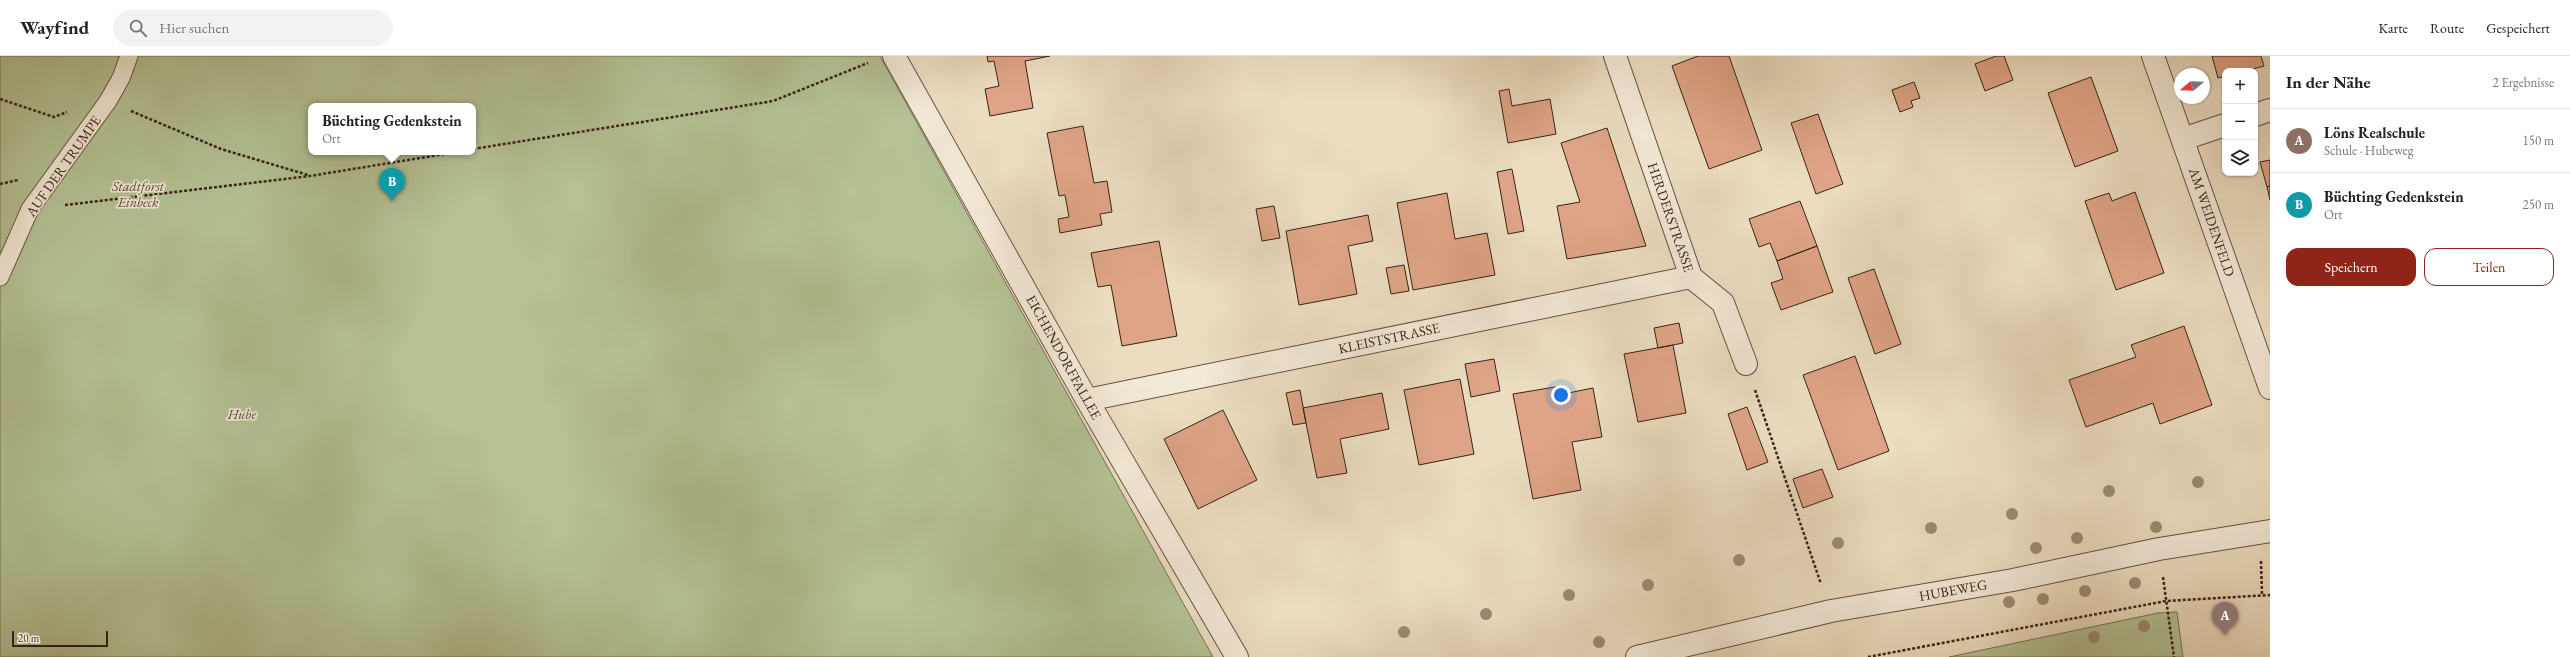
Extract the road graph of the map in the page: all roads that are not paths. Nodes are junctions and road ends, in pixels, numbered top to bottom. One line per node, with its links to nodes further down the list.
1 (129, 56): 10 (lane, AUF DER TRUMPE)
2 (894, 56): 13 (street, EICHENDORFFALLEE)
3 (1615, 56): 9 (street, HERDERSTRASSE)
4 (2153, 56): 8 (street, AM WEIDENFELD)
5 (2270, 110): 6 (street)
6 (2258, 114)
7 (2222, 126): 8 (street)
8 (2183, 139): 12 (street, AM WEIDENFELD)
9 (1691, 276): 11 (street, HERDERSTRASSE); 13 (street, KLEISTSTRASSE)
10 (0, 277)
11 (1746, 364)
12 (2270, 388)
13 (1088, 400): 15 (street, EICHENDORFFALLEE)
14 (2265, 532): 16 (street, HUBEWEG)
15 (1237, 657)
16 (1637, 657)

